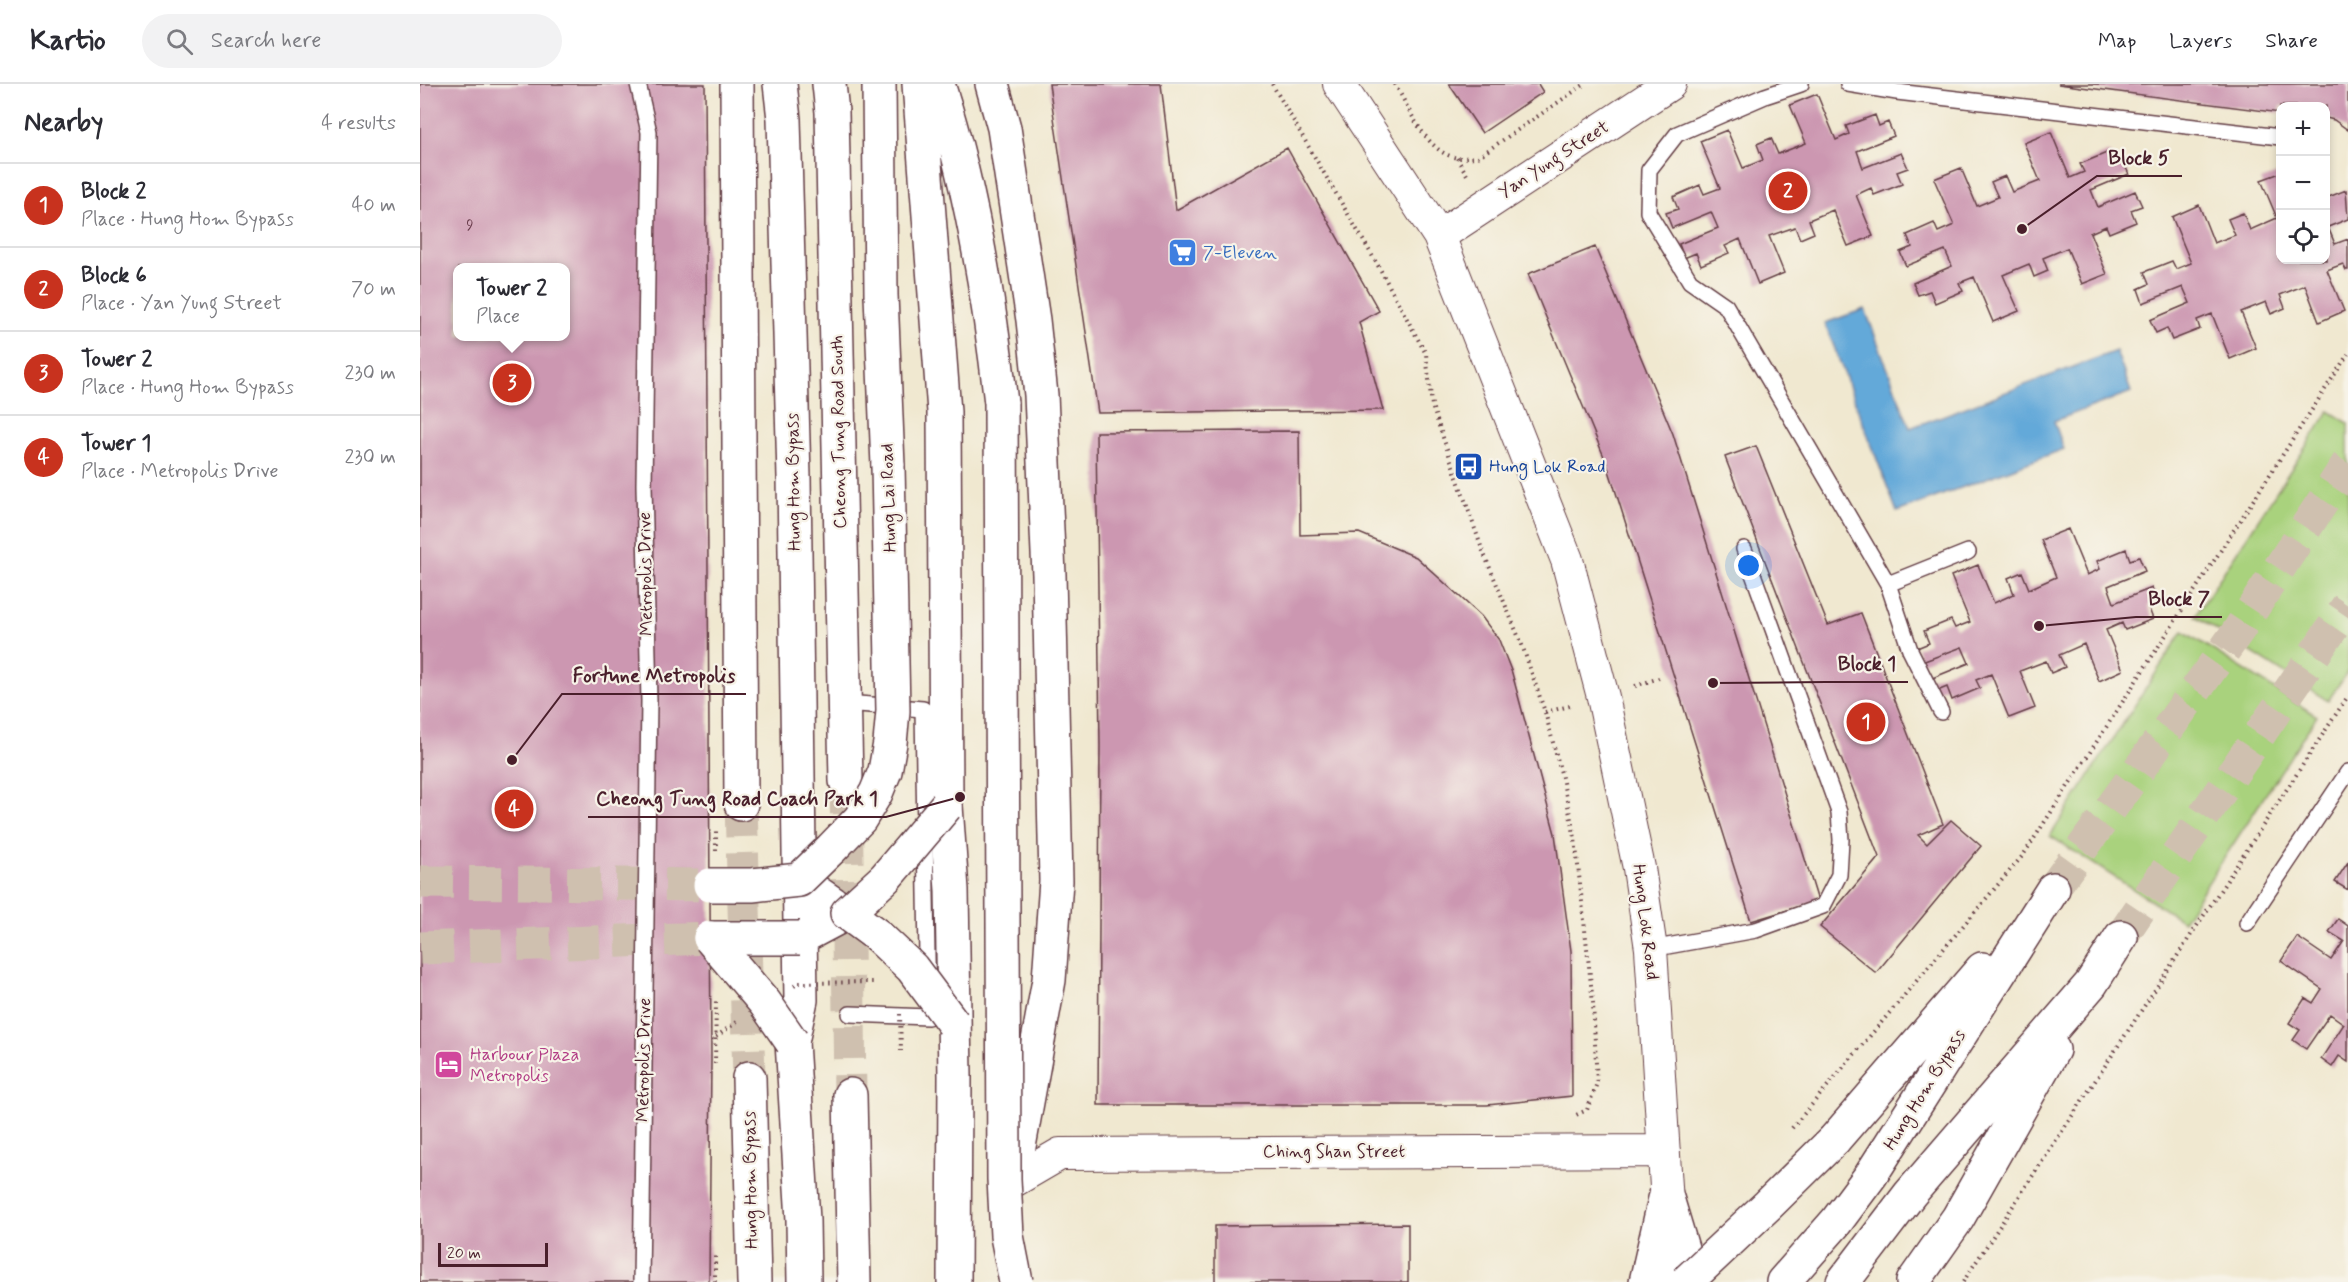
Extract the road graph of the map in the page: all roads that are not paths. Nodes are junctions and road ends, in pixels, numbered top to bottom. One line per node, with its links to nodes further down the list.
1 (638, 84): 40 (lane, Metropolis Drive, bridge)
2 (736, 84): 22 (main road)
3 (780, 84): 24 (main road, Hung Hom Bypass)
4 (828, 84): 18 (main road, Cheong Tung Road South)
5 (879, 84): 24 (main road, Hung Lai Road, bridge)
6 (919, 84): 23 (main road)
7 (938, 84): 45 (main road, bridge)
8 (992, 84): 38 (main road)
9 (1340, 84): 14 (street, Hung Lok Road)
10 (1670, 84): 14 (street, Yan Yung Street)
11 (1801, 84): 17 (lane)
12 (1848, 84): 13 (lane)
13 (2276, 137)
14 (1439, 236): 30 (street, Hung Lok Road)
15 (1744, 549): 30 (lane)
16 (1968, 552): 17 (lane)
17 (1888, 584): 19 (lane)
18 (845, 703): 21 (main road, Cheong Tung Road South); 32 (lane)
19 (1941, 712)
20 (2348, 772): 27 (lane)
21 (846, 781)
22 (741, 804)
23 (946, 806): 26 (main road, bridge); 33 (main road)
24 (799, 880): 25 (main road, bridge); 26 (main road); 28 (main road, Hung Hom Bypass)
25 (710, 885)
26 (847, 913): 28 (main road); 33 (main road, bridge)
27 (2247, 923)
28 (800, 938): 34 (main road, Hung Hom Bypass); 34 (main road, bridge)
29 (2115, 946): 31 (main road)
30 (1651, 949): 37 (street, Hung Lok Road)
31 (2091, 984): 51 (main road); 52 (main road)
32 (850, 1014)
33 (953, 1023): 44 (main road)
34 (792, 1042): 42 (main road, Hung Hom Bypass)
35 (749, 1078): 41 (main road, Hung Hom Bypass)
36 (850, 1095): 43 (main road)
37 (1664, 1151): 38 (street, Ching Shan Street); 39 (street, Hung Lok Road)
38 (1014, 1173)
39 (1666, 1195): 46 (main road); 47 (street, Hung Lok Road); 49 (main road)
40 (640, 1282)
41 (754, 1282)
42 (804, 1282)
43 (854, 1282)
44 (954, 1282)
45 (1016, 1282)
46 (1646, 1282)
47 (1672, 1282)
48 (1686, 1282): 50 (main road, Hung Hom Bypass, bridge)
49 (1692, 1282)
50 (1783, 1282)
51 (1843, 1282)
52 (1913, 1282)

